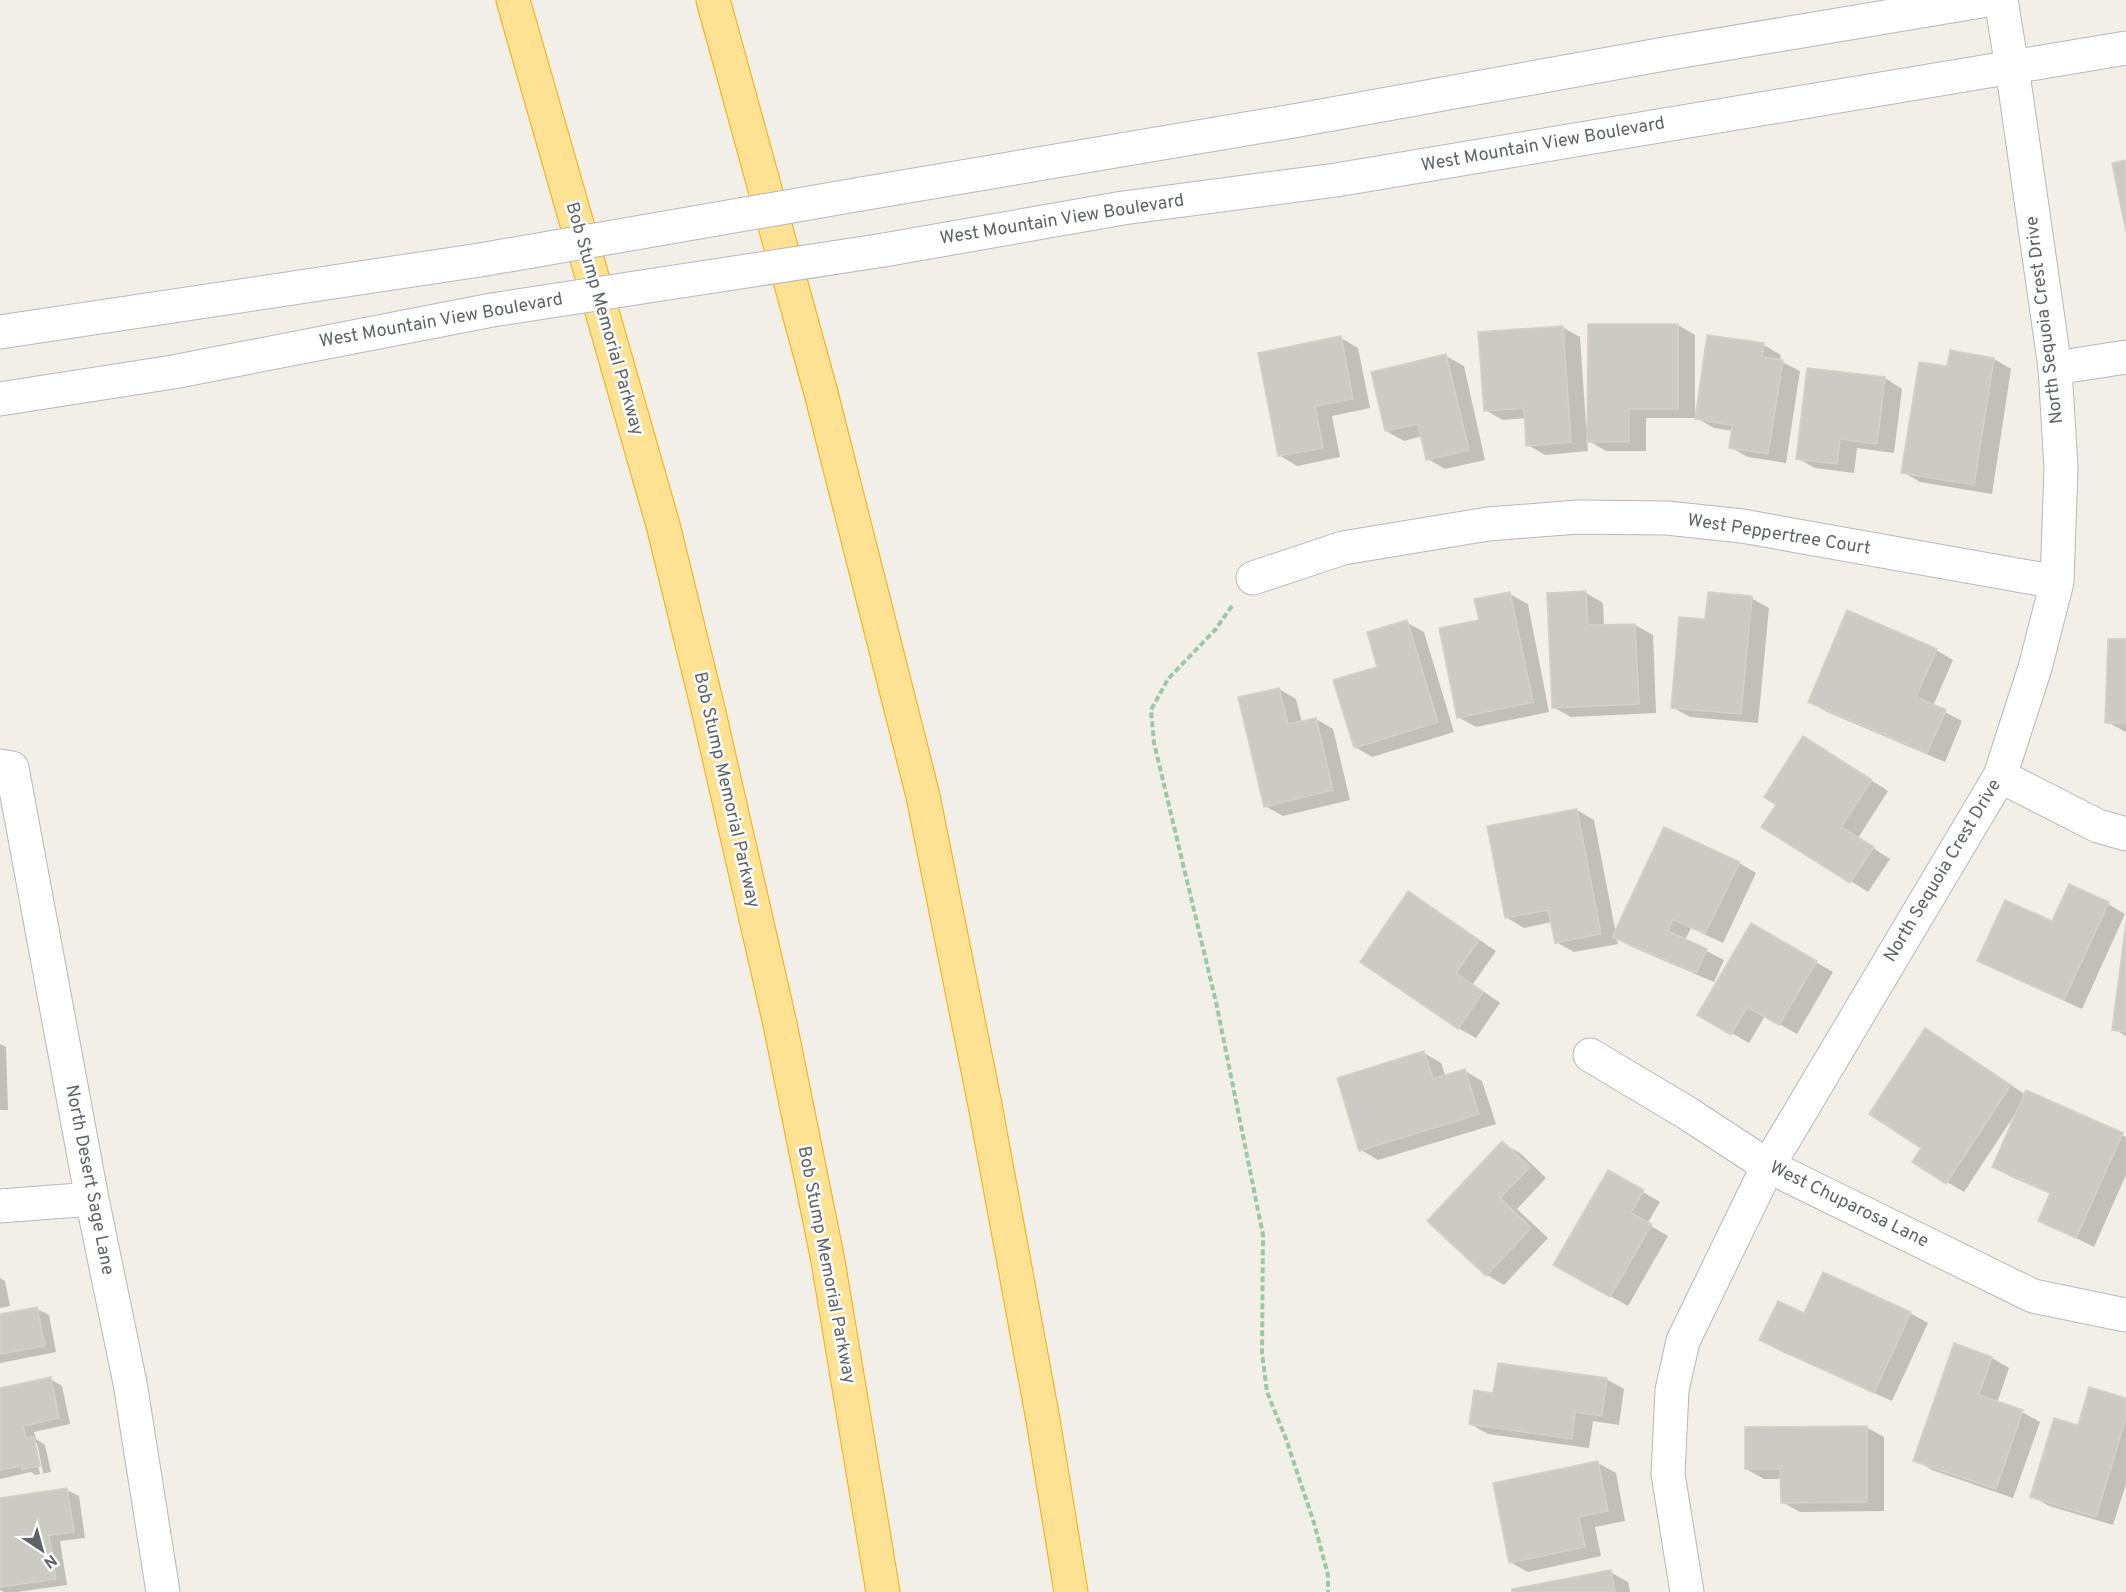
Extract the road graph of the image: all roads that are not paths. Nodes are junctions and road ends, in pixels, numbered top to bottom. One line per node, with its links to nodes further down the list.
1 (513, 0): 22 (highway, Bob Stump Memorial Parkway)
2 (713, 0): 23 (highway)
3 (1987, 0): 7 (street, bridge)
4 (2001, 0): 6 (street, North Sequoia Crest Drive)
5 (2126, 48): 6 (street, West Mountain View Boulevard)
6 (2012, 66): 9 (street, North Sequoia Crest Drive); 10 (street, West Mountain View Boulevard, bridge)
7 (0, 332)
8 (2126, 357): 9 (street)
9 (2055, 368): 12 (street, North Sequoia Crest Drive)
10 (0, 399)
11 (1253, 578): 12 (street, West Peppertree Court)
12 (2057, 582): 14 (street, North Sequoia Crest Drive)
13 (6, 767): 18 (street, North Desert Sage Lane)
14 (2000, 776): 15 (street); 17 (street, North Sequoia Crest Drive)
15 (2126, 834)
16 (1590, 1055): 17 (street, West Chuparosa Lane)
17 (1768, 1166): 20 (street, West Chuparosa Lane); 24 (street, North Sequoia Crest Drive)
18 (92, 1199): 19 (street); 21 (street, North Desert Sage Lane)
19 (0, 1206)
20 (2126, 1315)
21 (163, 1592)
22 (883, 1592)
23 (1071, 1592)
24 (1687, 1592)

